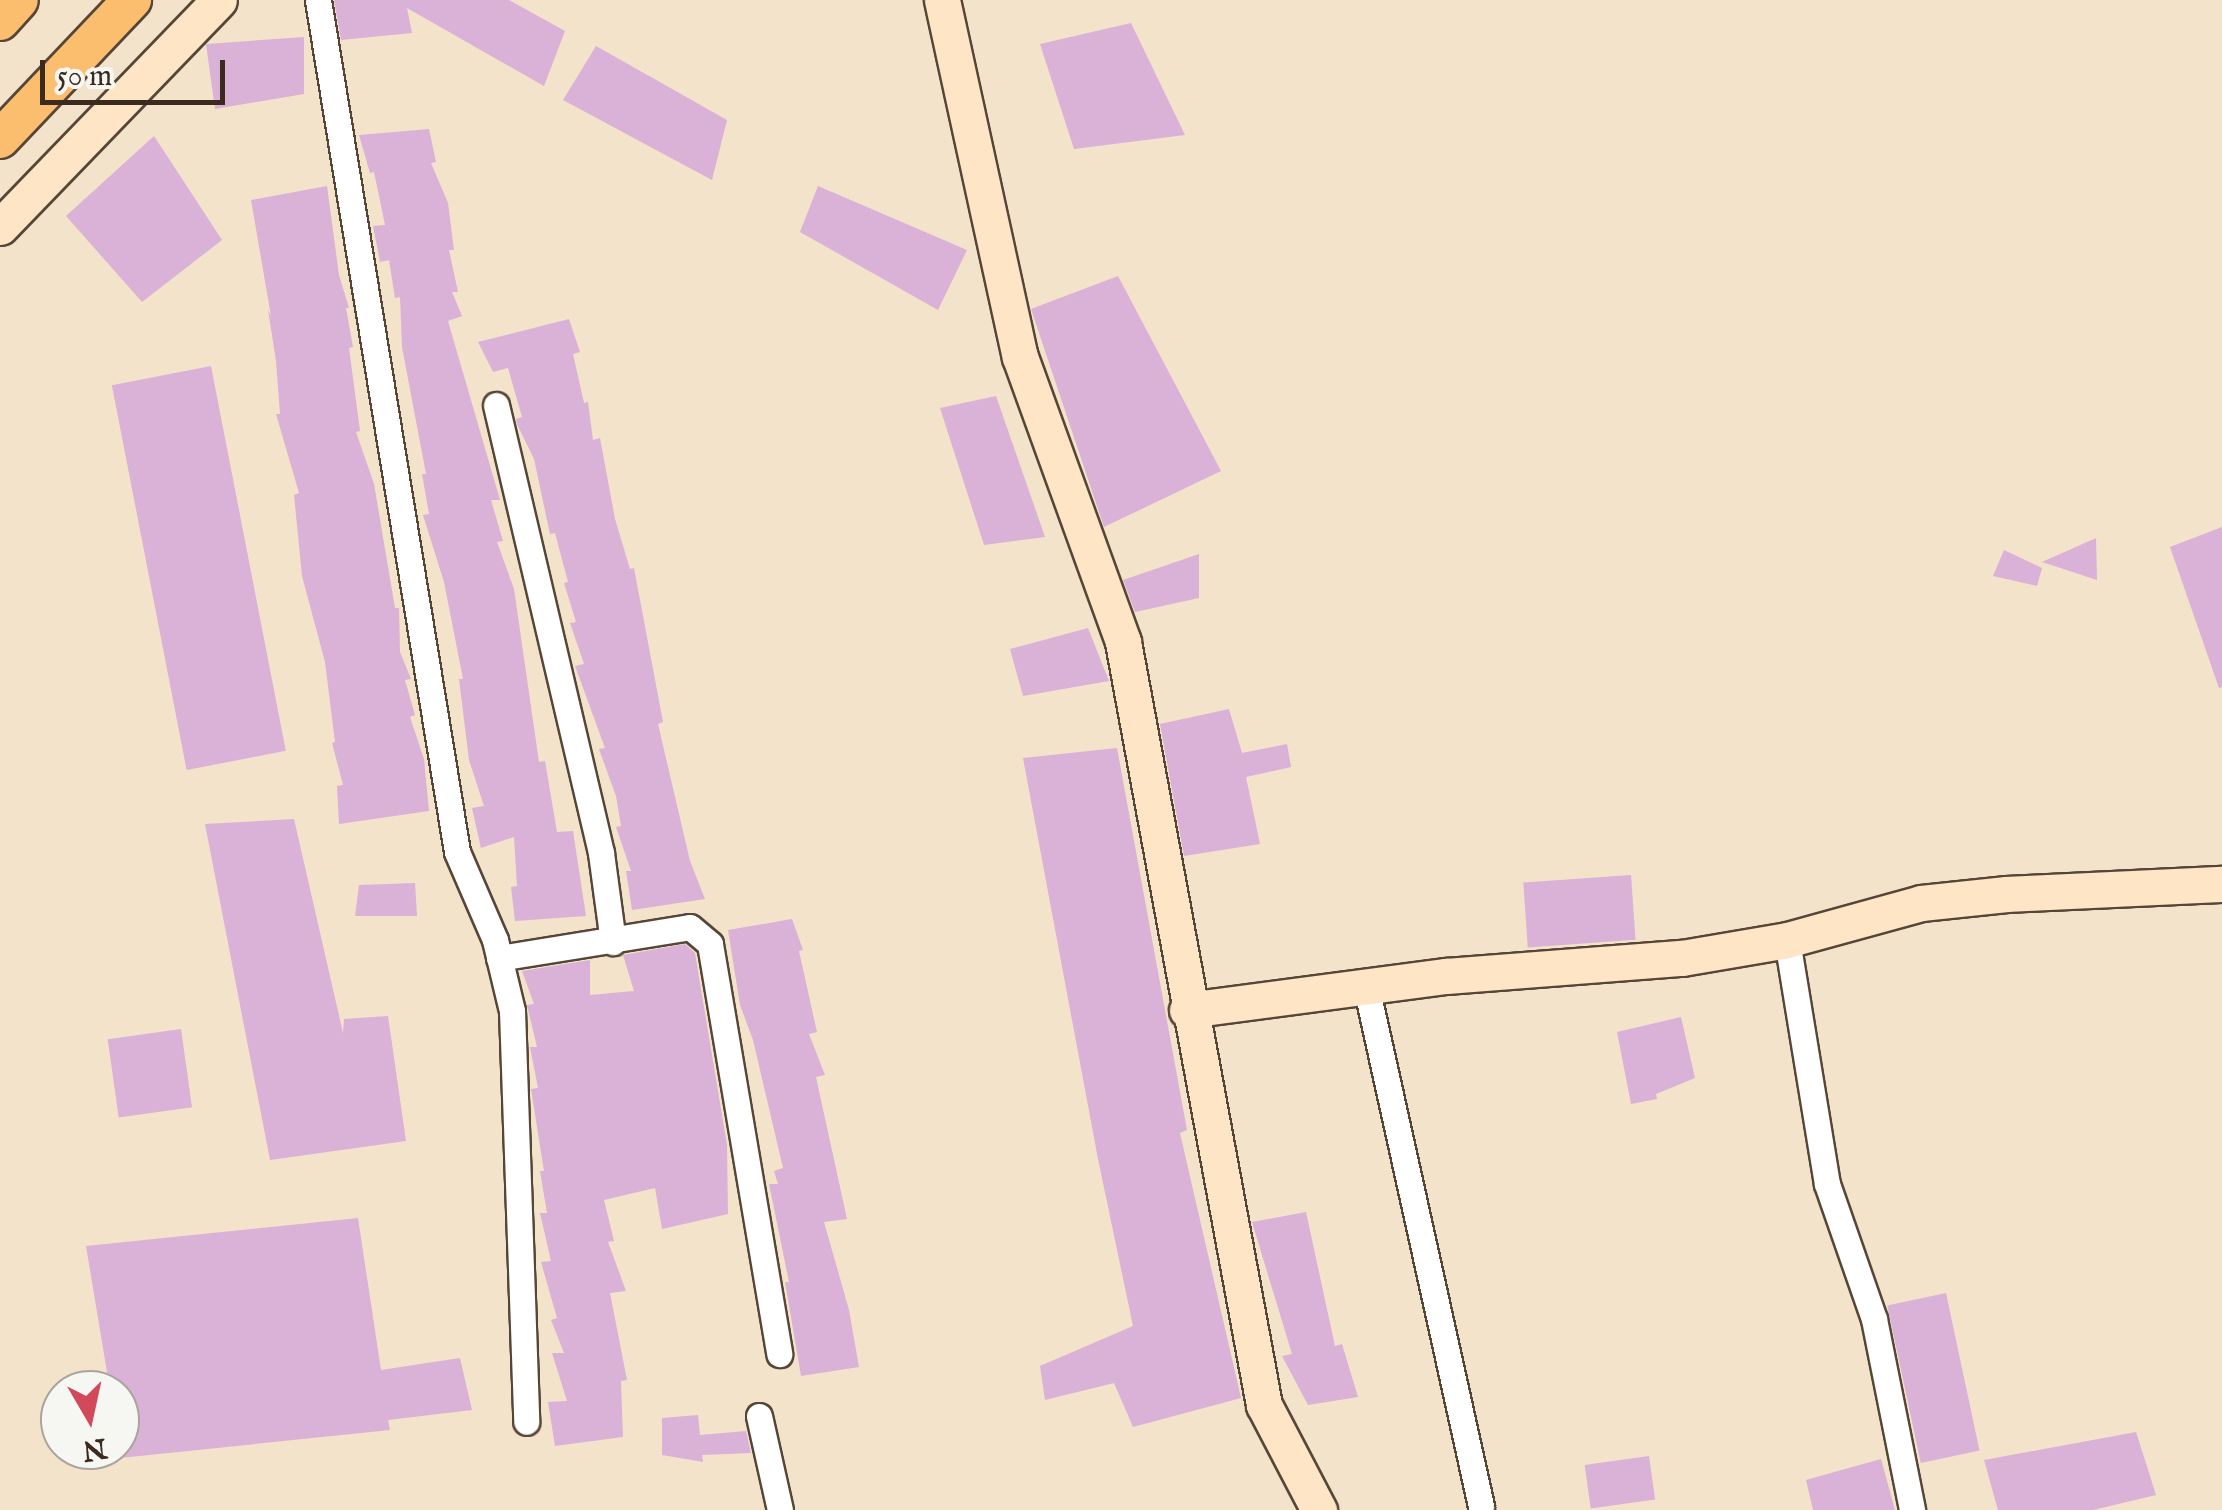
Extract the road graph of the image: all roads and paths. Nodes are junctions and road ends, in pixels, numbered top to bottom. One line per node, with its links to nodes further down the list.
1 (19, 0): 7 (main road)
2 (132, 0): 8 (main road)
3 (148, 0): 8 (main road)
4 (219, 0): 10 (street)
5 (318, 0): 15 (street)
6 (942, 0): 17 (street)
7 (0, 20)
8 (41, 96): 9 (main road)
9 (0, 140)
10 (0, 227)
11 (496, 405): 14 (street)
12 (2222, 884): 13 (street)
13 (1787, 940): 16 (street); 24 (street)
14 (613, 942): 15 (street); 18 (street)
15 (499, 958): 20 (street)
16 (1366, 986): 17 (street); 21 (street)
17 (1188, 1010): 23 (street)
18 (779, 1354)
19 (759, 1416): 22 (street)
20 (526, 1422)
21 (1482, 1506)
22 (780, 1510)
23 (1320, 1510)
24 (1912, 1510)

